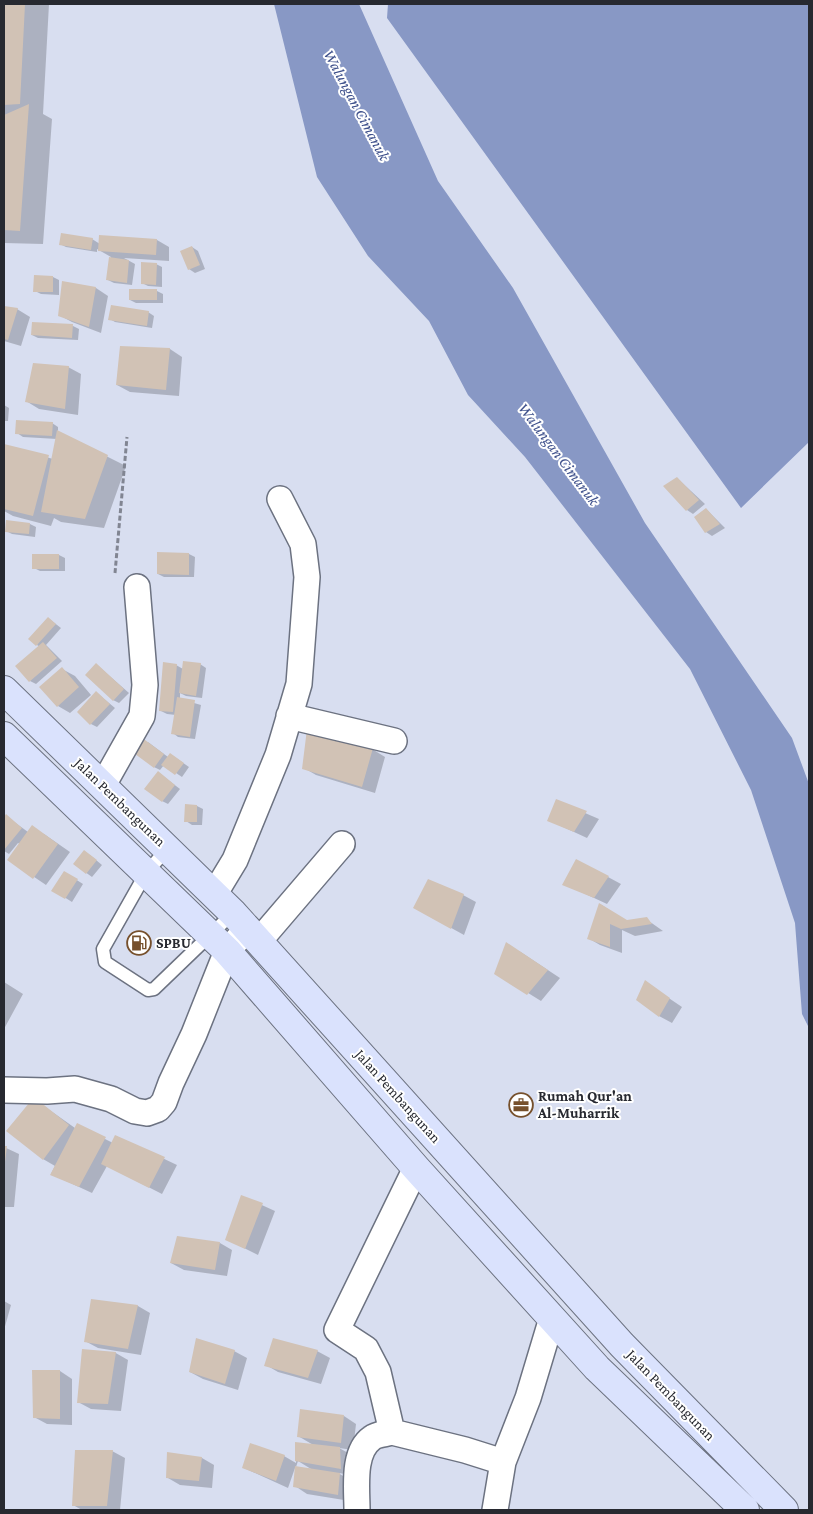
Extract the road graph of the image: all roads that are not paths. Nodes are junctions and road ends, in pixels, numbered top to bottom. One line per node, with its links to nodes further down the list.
1 (280, 499): 4 (street)
2 (137, 587): 7 (street)
3 (4, 690): 7 (main road, Jalan Pembangunan)
4 (289, 716): 6 (street); 11 (street)
5 (4, 736): 10 (main road, Jalan Pembangunan)
6 (394, 741)
7 (103, 786): 9 (main road, Jalan Pembangunan)
8 (342, 844): 12 (street)
9 (168, 848): 10 (lane); 11 (main road, Jalan Pembangunan)
10 (146, 873): 13 (main road, Jalan Pembangunan); 13 (lane)
11 (214, 893): 12 (main road, Jalan Pembangunan)
12 (247, 927): 13 (street); 22 (main road, Jalan Pembangunan)
13 (218, 942): 14 (street); 15 (main road, Jalan Pembangunan)
14 (4, 1090)
15 (416, 1168): 16 (main road, Jalan Pembangunan); 17 (street)
16 (552, 1318): 18 (street); 21 (main road, Jalan Pembangunan)
17 (392, 1432): 18 (street); 19 (street)
18 (503, 1462): 20 (street)
19 (357, 1510)
20 (495, 1510)
21 (745, 1510)
22 (782, 1510)

